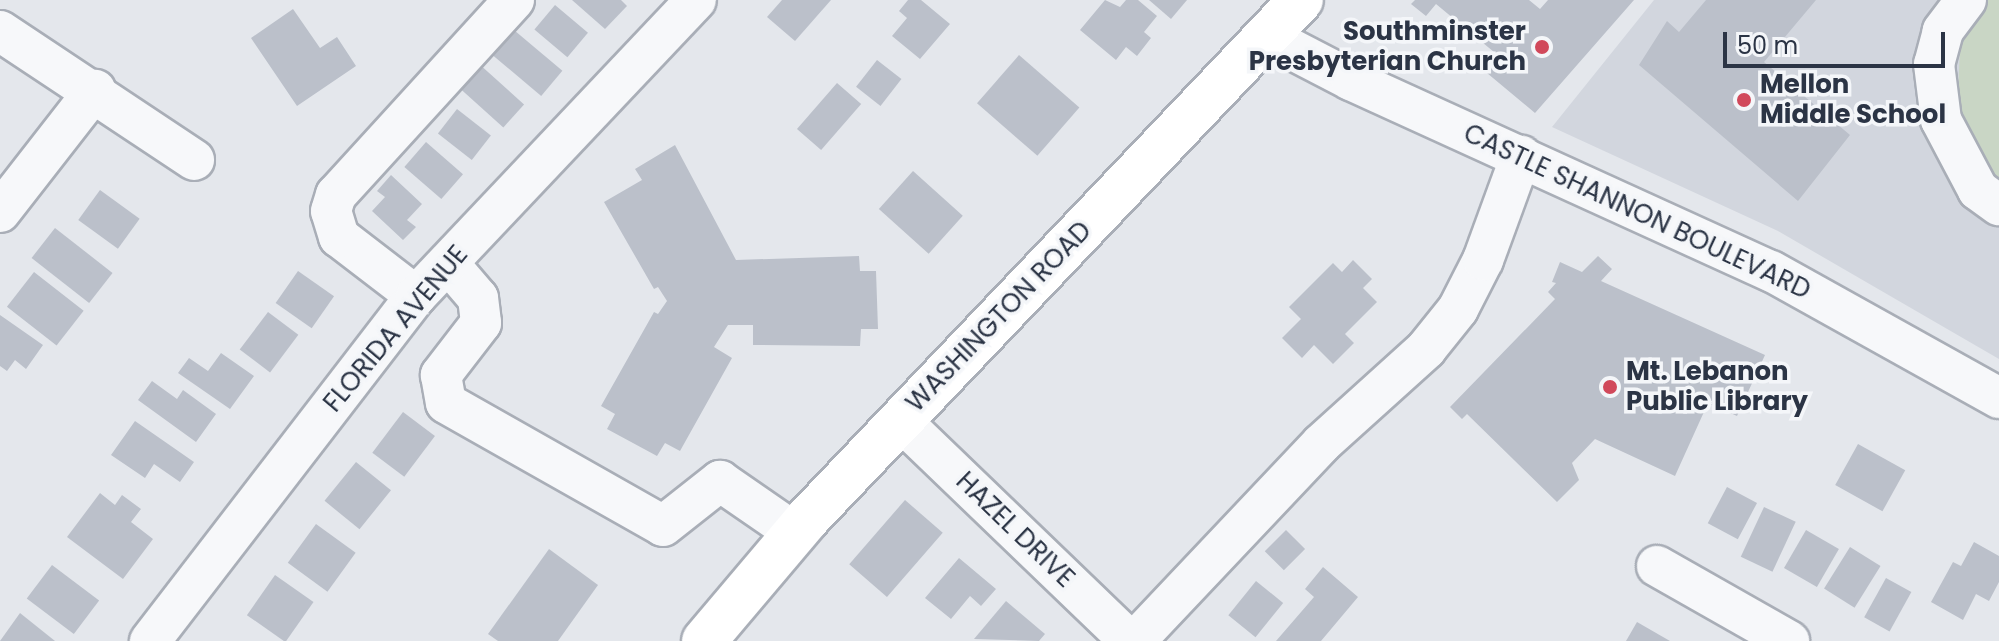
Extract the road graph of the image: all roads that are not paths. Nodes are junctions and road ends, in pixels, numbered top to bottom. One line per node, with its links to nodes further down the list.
1 (514, 0): 13 (street)
2 (696, 0): 12 (street, FLORIDA AVENUE)
3 (1301, 0): 6 (main road, WASHINGTON ROAD)
4 (1966, 0): 10 (street)
5 (0, 31): 7 (street)
6 (1268, 37): 8 (street, CASTLE SHANNON BOULEVARD); 15 (main road, WASHINGTON ROAD)
7 (95, 90): 9 (street); 11 (street)
8 (1521, 156): 14 (street, CASTLE SHANNON BOULEVARD); 20 (street)
9 (194, 160)
10 (1999, 205)
11 (0, 212)
12 (448, 263): 13 (street, FLORIDA AVENUE); 16 (street)
13 (416, 296): 18 (street, FLORIDA AVENUE)
14 (1999, 398)
15 (900, 420): 16 (main road, WASHINGTON ROAD); 20 (street, HAZEL DRIVE)
16 (794, 532): 19 (main road, WASHINGTON ROAD)
17 (1657, 566): 21 (street)
18 (150, 641)
19 (704, 641)
20 (1132, 641)
21 (1789, 641)

